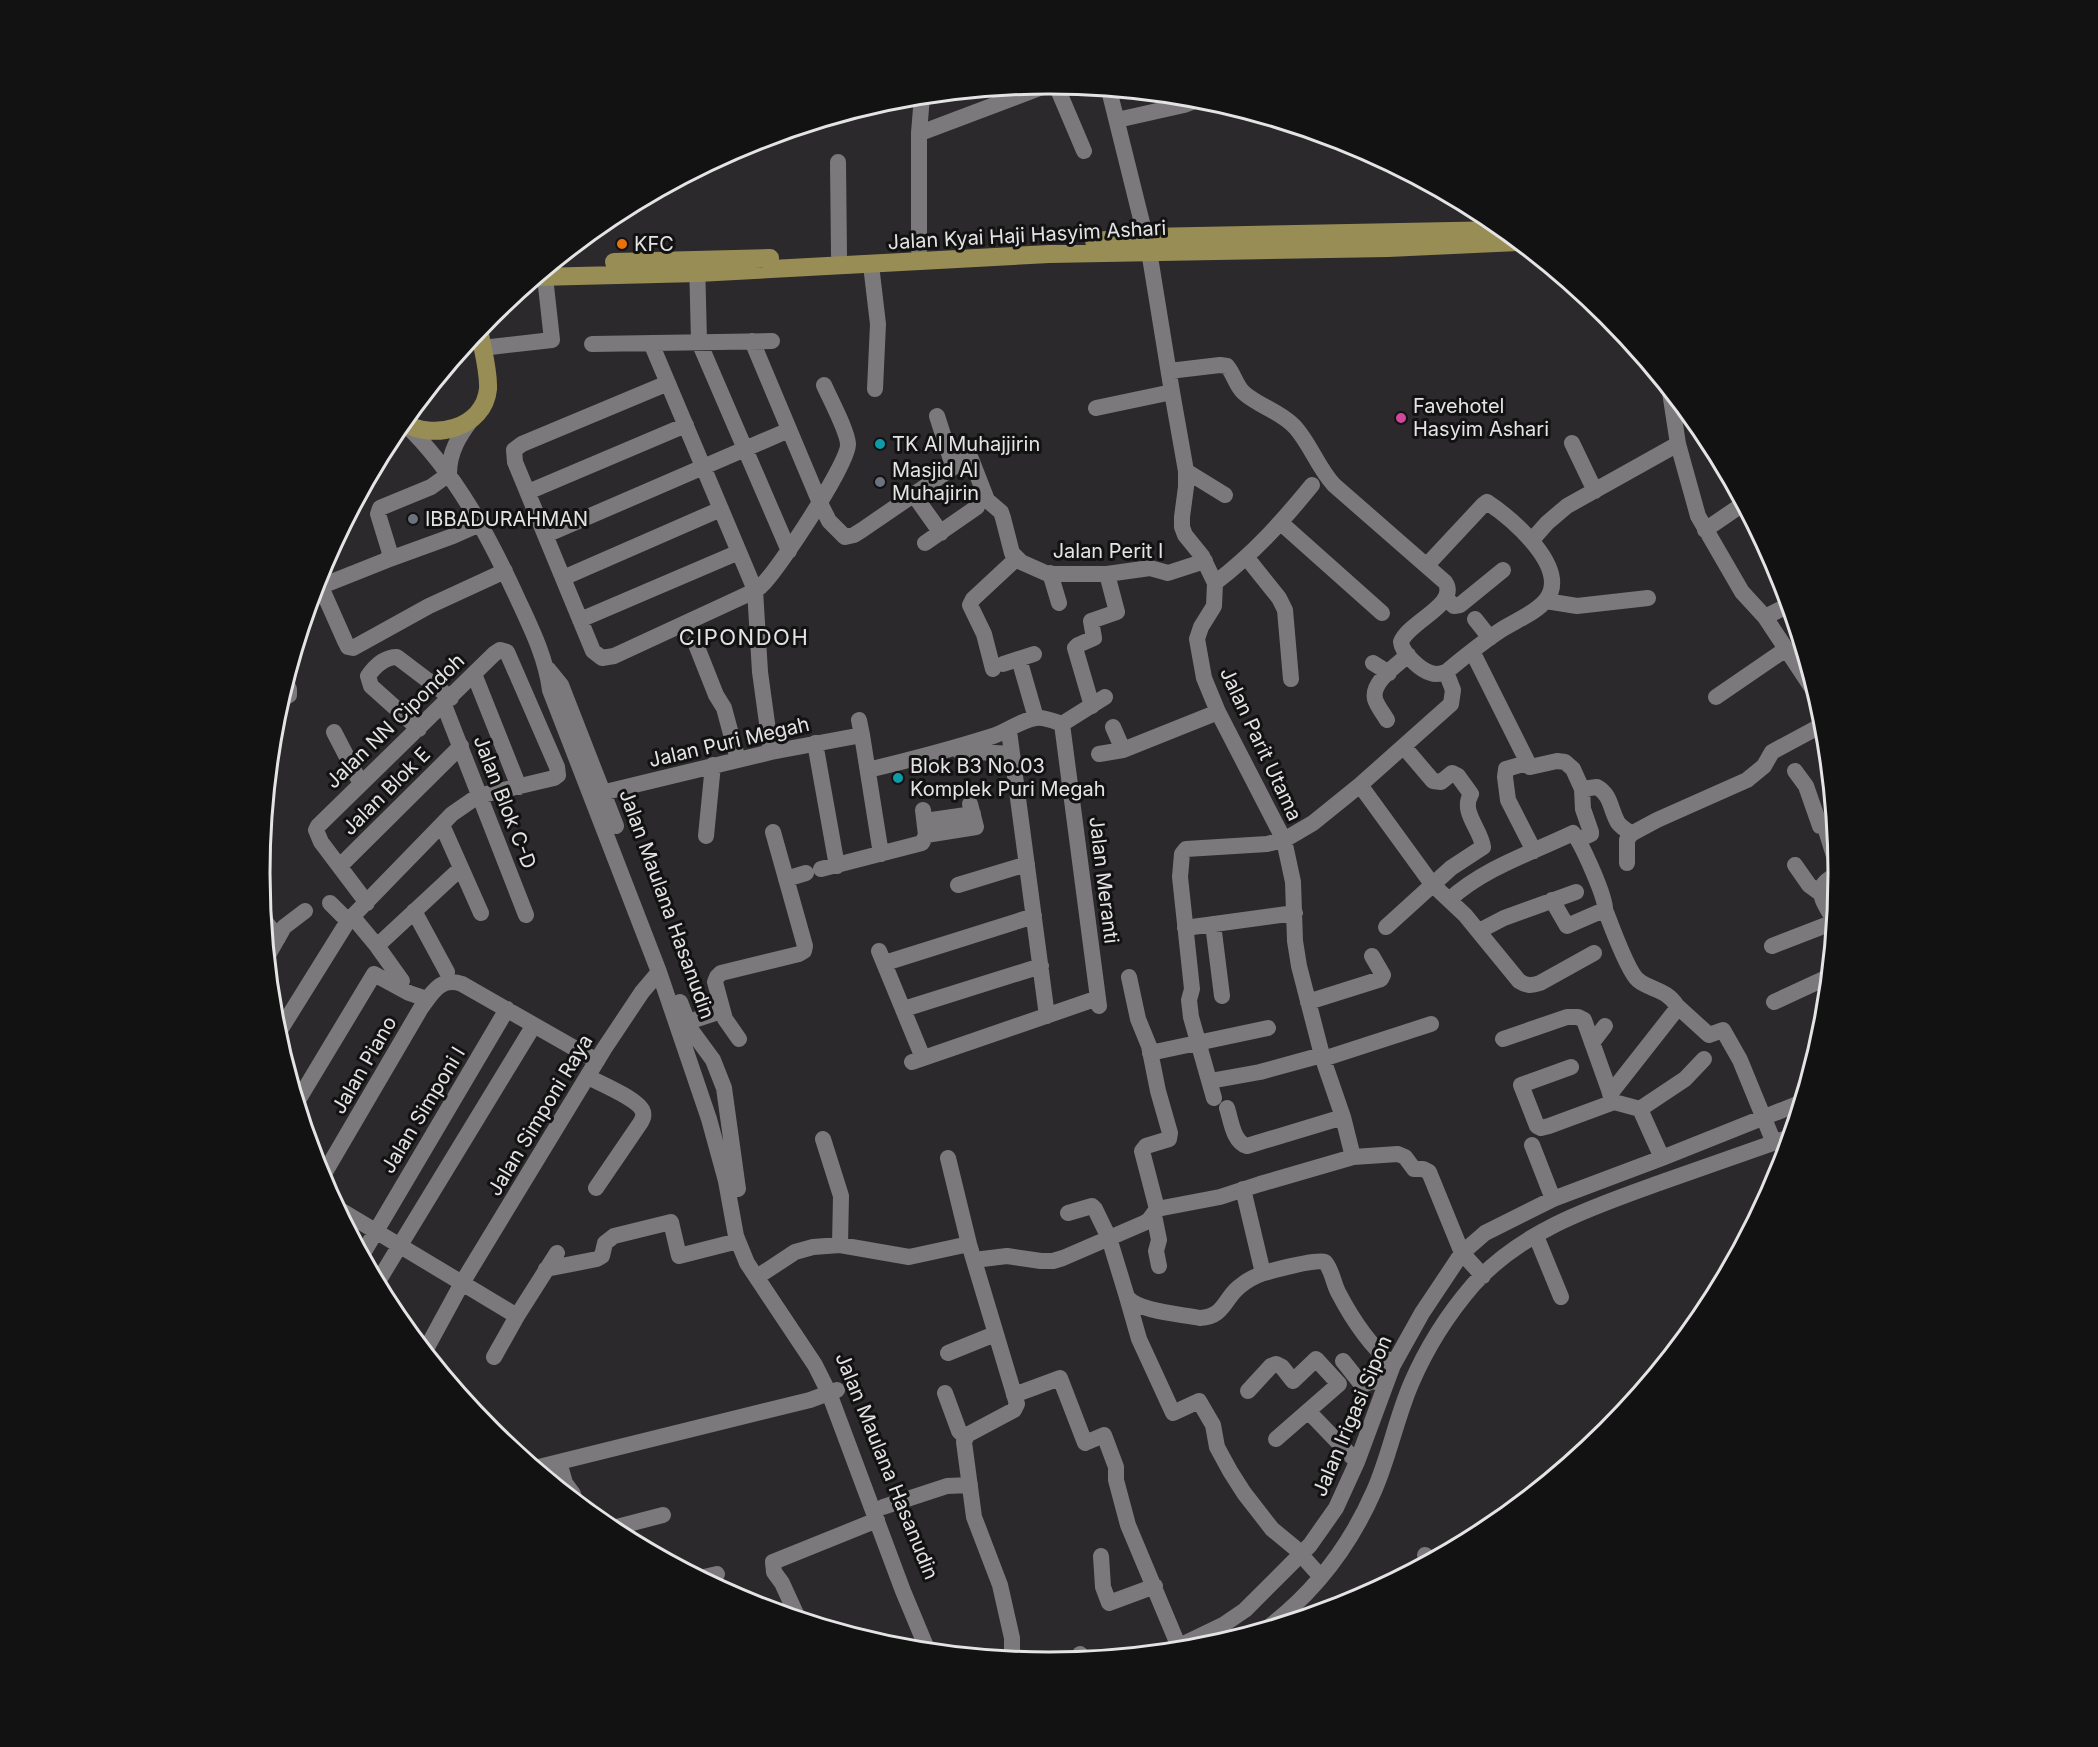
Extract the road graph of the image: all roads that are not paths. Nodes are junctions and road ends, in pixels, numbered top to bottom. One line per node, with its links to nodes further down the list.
1 (1060, 94): 8 (street)
2 (1021, 95): 7 (street)
3 (1111, 97): 6 (street)
4 (921, 105): 13 (street)
5 (1177, 105): 6 (street)
6 (1117, 120): 12 (street)
7 (923, 132)
8 (1084, 151)
9 (838, 162): 14 (street)
10 (1489, 231): 12 (main road, Jalan Kyai Haji Hasyim Ashari)
11 (1505, 243): 12 (main road, Jalan Kyai Haji Hasyim Ashari)
12 (1147, 244): 13 (main road, Jalan Kyai Haji Hasyim Ashari); 15 (main road, Jalan Kyai Haji Hasyim Ashari); 26 (street)
13 (919, 250): 14 (main road, Jalan Kyai Haji Hasyim Ashari)
14 (839, 255): 16 (main road, Jalan Kyai Haji Hasyim Ashari)
15 (871, 265): 16 (main road, Jalan Kyai Haji Hasyim Ashari); 29 (street)
16 (698, 266): 17 (main road, Jalan Kyai Haji Hasyim Ashari); 22 (street)
17 (554, 273)
18 (546, 279): 25 (street)
19 (481, 341): 25 (main road)
20 (752, 341): 21 (street); 22 (street); 38 (street)
21 (772, 341)
22 (699, 342): 23 (street); 41 (street)
23 (651, 343): 24 (street); 27 (street)
24 (592, 344)
25 (482, 348): 33 (main road)
26 (1169, 371): 30 (street); 68 (street)
27 (668, 383): 35 (street); 48 (street)
28 (824, 385): 51 (street)
29 (875, 390)
30 (1172, 392): 32 (street); 44 (street)
31 (1672, 406): 40 (street)
32 (1096, 408)
33 (474, 416): 36 (main road); 45 (street)
34 (937, 416): 42 (street)
35 (686, 425): 43 (street); 48 (street)
36 (412, 426)
37 (410, 429): 45 (street, Jalan Maulana Hasanudin)
38 (789, 430): 41 (street); 51 (street)
39 (1572, 443): 47 (street)
40 (1678, 444): 47 (street); 57 (street)
41 (745, 449): 43 (street); 62 (street)
42 (953, 466): 49 (street); 65 (street)
43 (703, 467): 54 (street); 59 (street)
44 (1186, 471): 50 (street); 67 (street)
45 (450, 474): 56 (street, Jalan Maulana Hasanudin); 66 (street)
46 (1312, 485): 55 (street)
47 (1595, 491): 60 (street)
48 (528, 492): 59 (street)
49 (915, 495): 51 (street); 58 (street)
50 (1225, 495)
51 (820, 503): 62 (street)
52 (977, 507): 58 (street)
53 (1737, 508): 57 (street)
54 (721, 509): 63 (street); 73 (street)
55 (1281, 523): 64 (street); 83 (street)
56 (480, 524): 66 (street); 71 (street, Jalan Maulana Hasanudin)
57 (1705, 530): 84 (street)
58 (941, 533): 61 (street)
59 (546, 535): 73 (street)
60 (1532, 540): 68 (street); 80 (street)
61 (925, 543)
62 (789, 551): 76 (street)
63 (739, 552): 76 (street); 86 (street)
64 (1247, 558): 74 (street); 97 (street)
65 (1016, 559): 70 (street, Jalan Perit I); 103 (street)
66 (387, 560): 75 (street)
67 (1205, 561): 72 (street, Jalan Perit I); 74 (street)
68 (1427, 565): 78 (street)
69 (1503, 570): 78 (street)
70 (1050, 573): 72 (street, Jalan Perit I); 81 (street)
71 (498, 574): 77 (street); 98 (street, Jalan Maulana Hasanudin)
72 (1107, 574): 105 (street)
73 (563, 578): 86 (street)
74 (1215, 583): 102 (street, Jalan Parit Utama)
75 (325, 585)
76 (755, 590): 86 (street); 116 (street)
77 (321, 596)
78 (1446, 598): 91 (street)
79 (1648, 598): 80 (street)
80 (1546, 601): 87 (street)
81 (1059, 603)
82 (1782, 608): 84 (street)
83 (1382, 613)
84 (1765, 617): 89 (street)
85 (1475, 619): 87 (street)
86 (580, 620)
87 (1490, 638): 90 (street)
88 (695, 642): 119 (street)
89 (1786, 649): 93 (street); 99 (street)
90 (1472, 651): 94 (street); 120 (street)
91 (1408, 655): 94 (street); 95 (street)
92 (1373, 663): 95 (street)
93 (1801, 671)
94 (1446, 672): 113 (street)
95 (1389, 673): 104 (street)
96 (474, 674): 100 (street, Jalan NN Cipondoh); 101 (street, Jalan NN Cipondoh); 126 (street)
97 (1290, 679)
98 (555, 688): 100 (street); 128 (street, Jalan Maulana Hasanudin)
99 (1716, 697)
100 (529, 699): 126 (street)
101 (447, 701): 107 (street, Jalan NN Cipondoh); 107 (street); 112 (street, Jalan Blok C-D)
102 (1218, 712): 114 (street); 136 (street, Jalan Parit Utama)
103 (1036, 718): 105 (street); 109 (street)
104 (1387, 720)
105 (1062, 724): 192 (street, Jalan Meranti)
106 (1113, 727): 114 (street)
107 (419, 729): 124 (street, Jalan NN Cipondoh)
108 (1814, 729): 134 (street)
109 (1009, 731): 115 (street); 117 (street)
110 (334, 732): 124 (street)
111 (815, 743): 116 (street, Jalan Puri Megah); 122 (street, Jalan Puri Megah); 146 (street)
112 (461, 746): 129 (street, Jalan Blok C-D); 144 (street, Jalan Blok E)
113 (1404, 747): 125 (street); 149 (street)
114 (1123, 750): 118 (street)
115 (946, 751): 117 (street); 122 (street)
116 (771, 752): 119 (street, Jalan Puri Megah)
117 (1012, 754): 142 (street)
118 (1099, 754)
119 (738, 760): 121 (street, Jalan Puri Megah)
120 (1527, 763): 127 (street); 138 (street)
121 (712, 765): 128 (street, Jalan Puri Megah); 135 (street)
122 (868, 770): 139 (street)
123 (1795, 771): 132 (street)
124 (361, 784): 144 (street, Jalan NN Cipondoh)
125 (1360, 785): 136 (street); 149 (street)
126 (519, 787): 129 (street)
127 (1582, 789): 134 (street); 137 (street)
128 (607, 791): 140 (street, Jalan Maulana Hasanudin)
129 (478, 796): 131 (street); 163 (street, Jalan Blok C-D)
130 (972, 809): 139 (street)
131 (442, 825): 145 (street); 156 (street)
132 (1826, 830)
133 (773, 832): 147 (street)
134 (1632, 834): 141 (street)
135 (706, 836)
136 (1284, 840): 162 (street, Jalan Parit Utama); 169 (street)
137 (1578, 840): 138 (street); 160 (street)
138 (1534, 851): 153 (street)
139 (881, 854): 146 (street)
140 (622, 858): 179 (street, Jalan Maulana Hasanudin); 194 (street, Jalan Maulana Hasanudin)
141 (1627, 863)
142 (1027, 864): 150 (street); 164 (street)
143 (1795, 865): 152 (street)
144 (340, 866): 156 (street)
145 (461, 868): 159 (street); 161 (street)
146 (821, 869): 147 (street)
147 (786, 879): 191 (street)
148 (1828, 879): 152 (street)
149 (1432, 884): 153 (street); 168 (street)
150 (958, 885)
151 (1576, 892): 154 (street)
152 (1820, 893): 157 (street)
153 (1449, 900): 171 (street)
154 (1552, 900): 160 (street); 171 (street)
155 (330, 903): 165 (street)
156 (367, 903): 165 (street)
157 (1827, 906)
158 (304, 911): 172 (street)
159 (414, 911): 174 (street); 180 (street)
160 (1605, 911): 188 (street)
161 (481, 913)
162 (1295, 913): 166 (street); 186 (street, Jalan Parit Utama)
163 (526, 915)
164 (1034, 916): 178 (street); 190 (street)
165 (350, 918): 174 (street); 193 (street)
166 (1213, 924): 169 (street); 184 (street)
167 (1826, 924): 175 (street)
168 (1386, 927)
169 (1185, 928): 201 (street)
170 (273, 931): 172 (street)
171 (1479, 931): 176 (street)
172 (278, 938): 173 (street)
173 (274, 944)
174 (377, 946): 182 (street)
175 (1772, 946)
176 (1594, 953)
177 (1372, 956): 186 (street)
178 (1041, 966): 190 (street); 192 (street)
179 (656, 974): 207 (street, Jalan Simponi Raya); 208 (street, Jalan Maulana Hasanudin)
180 (449, 977): 185 (street, Jalan Piano); 189 (street)
181 (1129, 977): 203 (street)
182 (402, 981)
183 (1820, 981): 187 (street)
184 (1222, 996)
185 (427, 999): 212 (street); 225 (street, Jalan Piano)
186 (1308, 1002): 204 (street, Jalan Parit Utama)
187 (1774, 1002)
188 (1677, 1006): 215 (street); 219 (street)
189 (507, 1009): 196 (street); 232 (street, Jalan Simponi I)
190 (904, 1009): 192 (street)
191 (720, 1016): 194 (street); 199 (street)
192 (1047, 1016)
193 (285, 1023)
194 (694, 1024): 206 (street, Jalan Maulana Hasanudin)
195 (1431, 1024): 204 (street)
196 (534, 1025): 207 (street); 237 (street)
197 (1605, 1026): 202 (street)
198 (1268, 1028): 201 (street)
199 (739, 1039)
200 (1503, 1039): 202 (street)
201 (1199, 1042): 203 (street); 211 (street)
202 (1592, 1043): 215 (street)
203 (1150, 1053): 229 (street)
204 (1323, 1057): 211 (street); 218 (street, Jalan Parit Utama)
205 (1704, 1059): 216 (street)
206 (713, 1060): 208 (street); 213 (street, Jalan Maulana Hasanudin)
207 (597, 1061): 210 (street, Jalan Simponi Raya)
208 (690, 1065): 214 (street, Jalan Maulana Hasanudin)
209 (1571, 1067): 215 (street)
210 (588, 1077): 226 (street); 248 (street, Jalan Simponi Raya)
211 (1210, 1081): 218 (street)
212 (302, 1093)
213 (726, 1093): 214 (street); 244 (street, Jalan Maulana Hasanudin)
214 (701, 1096): 235 (street, Jalan Maulana Hasanudin)
215 (1612, 1098): 216 (street)
216 (1640, 1109): 224 (street)
217 (1790, 1114): 219 (street, Jalan Irigasi Sipon)
218 (1342, 1117): 222 (street, Jalan Parit Utama)
219 (1773, 1132): 224 (street, Jalan Irigasi Sipon); 233 (street, Jalan Irigasi Sipon)
220 (823, 1139): 236 (street)
221 (1532, 1145): 228 (street)
222 (1353, 1157): 227 (street); 241 (street)
223 (948, 1158): 239 (street)
224 (1662, 1158): 228 (street, Jalan Irigasi Sipon)
225 (327, 1168)
226 (596, 1188)
227 (1243, 1189): 229 (street); 245 (street)
228 (1553, 1199): 241 (street, Jalan Irigasi Sipon)
229 (1155, 1212): 234 (street); 242 (street)
230 (1068, 1213): 234 (street)
231 (349, 1215): 232 (street)
232 (376, 1232): 237 (street); 238 (street, Jalan Simponi I)
233 (1536, 1236): 246 (street, Jalan Irigasi Sipon); 249 (street)
234 (1109, 1238): 239 (street); 250 (street)
235 (738, 1241): 243 (street); 244 (street, Jalan Maulana Hasanudin)
236 (840, 1245): 239 (street); 244 (street)
237 (400, 1247): 247 (street); 248 (street)
238 (366, 1248)
239 (971, 1252): 252 (street)
240 (557, 1253): 243 (street)
241 (1462, 1254): 246 (street); 257 (street, Jalan Irigasi Sipon)
242 (1159, 1266)
243 (546, 1269): 251 (street)
244 (764, 1271): 261 (street, Jalan Maulana Hasanudin)
245 (1263, 1273): 250 (street); 257 (street)
246 (1481, 1274): 276 (street, Jalan Irigasi Sipon)
247 (382, 1275)
248 (462, 1283): 251 (street); 253 (street, Jalan Simponi Raya)
249 (1561, 1297)
250 (1127, 1298): 275 (street)
251 (517, 1316): 255 (street)
252 (995, 1334): 254 (street); 262 (street)
253 (428, 1344)
254 (948, 1353)
255 (494, 1357)
256 (1343, 1361): 258 (street)
257 (1393, 1365): 258 (street, Jalan Irigasi Sipon)
258 (1383, 1387): 267 (street, Jalan Irigasi Sipon)
259 (1248, 1391): 263 (street)
260 (945, 1394): 264 (street)
261 (825, 1395): 266 (street); 271 (street, Jalan Maulana Hasanudin)
262 (1014, 1395): 264 (street); 277 (street)
263 (1308, 1411): 265 (street); 267 (street)
264 (965, 1437): 270 (street)
265 (1276, 1439)
266 (559, 1462): 268 (street); 269 (street)
267 (1357, 1462): 275 (street, Jalan Irigasi Sipon)
268 (543, 1466)
269 (563, 1482)
270 (970, 1485): 271 (street); 284 (street)
271 (884, 1511): 278 (street); 281 (street, Jalan Maulana Hasanudin); 283 (street, Jalan Maulana Hasanudin)
272 (663, 1515): 273 (street)
273 (622, 1525)
274 (1101, 1556): 277 (street)
275 (1302, 1557): 276 (street); 280 (street, Jalan Irigasi Sipon)
276 (1319, 1575): 279 (street, Jalan Irigasi Sipon)
277 (1155, 1586): 282 (street)
278 (794, 1609)
279 (1283, 1616)
280 (1194, 1639)
281 (924, 1642)
282 (1172, 1643)
283 (936, 1644)
284 (1012, 1651)

